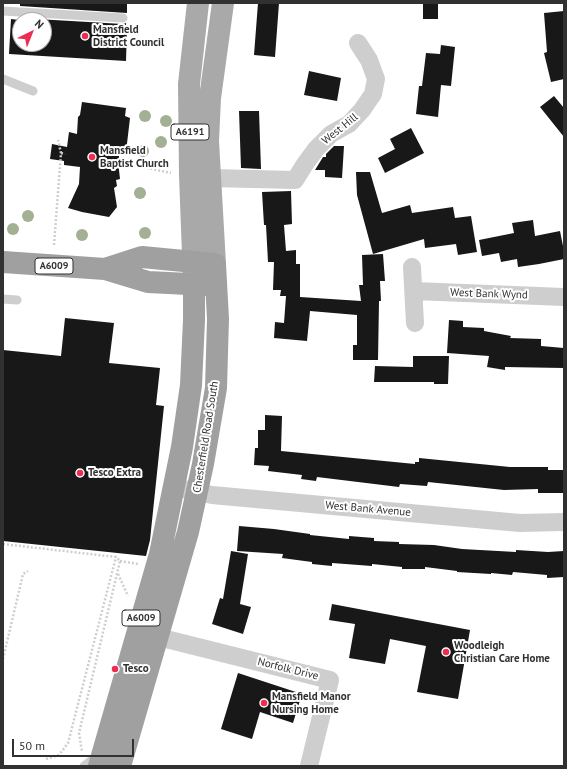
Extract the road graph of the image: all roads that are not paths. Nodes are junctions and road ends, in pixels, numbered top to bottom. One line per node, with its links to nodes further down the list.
1 (198, 3): 10 (main road, Chesterfield Road South / A6191)
2 (223, 3): 8 (main road, Chesterfield Road South / A6191)
3 (3, 11): 4 (lane)
4 (123, 18)
5 (358, 43): 8 (street, West Hill)
6 (3, 79): 7 (lane)
7 (33, 92)
8 (210, 178): 11 (main road, Chesterfield Road South / A6191)
9 (3, 262): 13 (highway, A6009)
10 (192, 262): 11 (highway, A6009); 13 (highway, A6009); 14 (main road, Chesterfield Road South / A6191)
11 (216, 264): 15 (highway, Chesterfield Road South / A6009)
12 (412, 267): 16 (street)
13 (105, 269): 14 (highway, A6009)
14 (194, 284): 15 (highway, A6009); 21 (highway, Chesterfield Road South / A6009)
15 (216, 285): 22 (highway, Chesterfield Road South / A6009)
16 (414, 291): 17 (street, West Bank Wynd); 20 (street)
17 (564, 297)
18 (3, 299): 19 (lane)
19 (17, 300)
20 (415, 323)
21 (174, 487): 22 (street, West Bank Avenue); 25 (highway, Chesterfield Road South / A6009)
22 (197, 492): 23 (street, West Bank Avenue); 24 (highway, Chesterfield Road South / A6009)
23 (564, 522)
24 (158, 637): 27 (highway, Chesterfield Road South / A6009); 28 (street, Norfolk Drive)
25 (96, 756): 26 (lane)
26 (84, 766)
27 (120, 766)
28 (309, 766)

